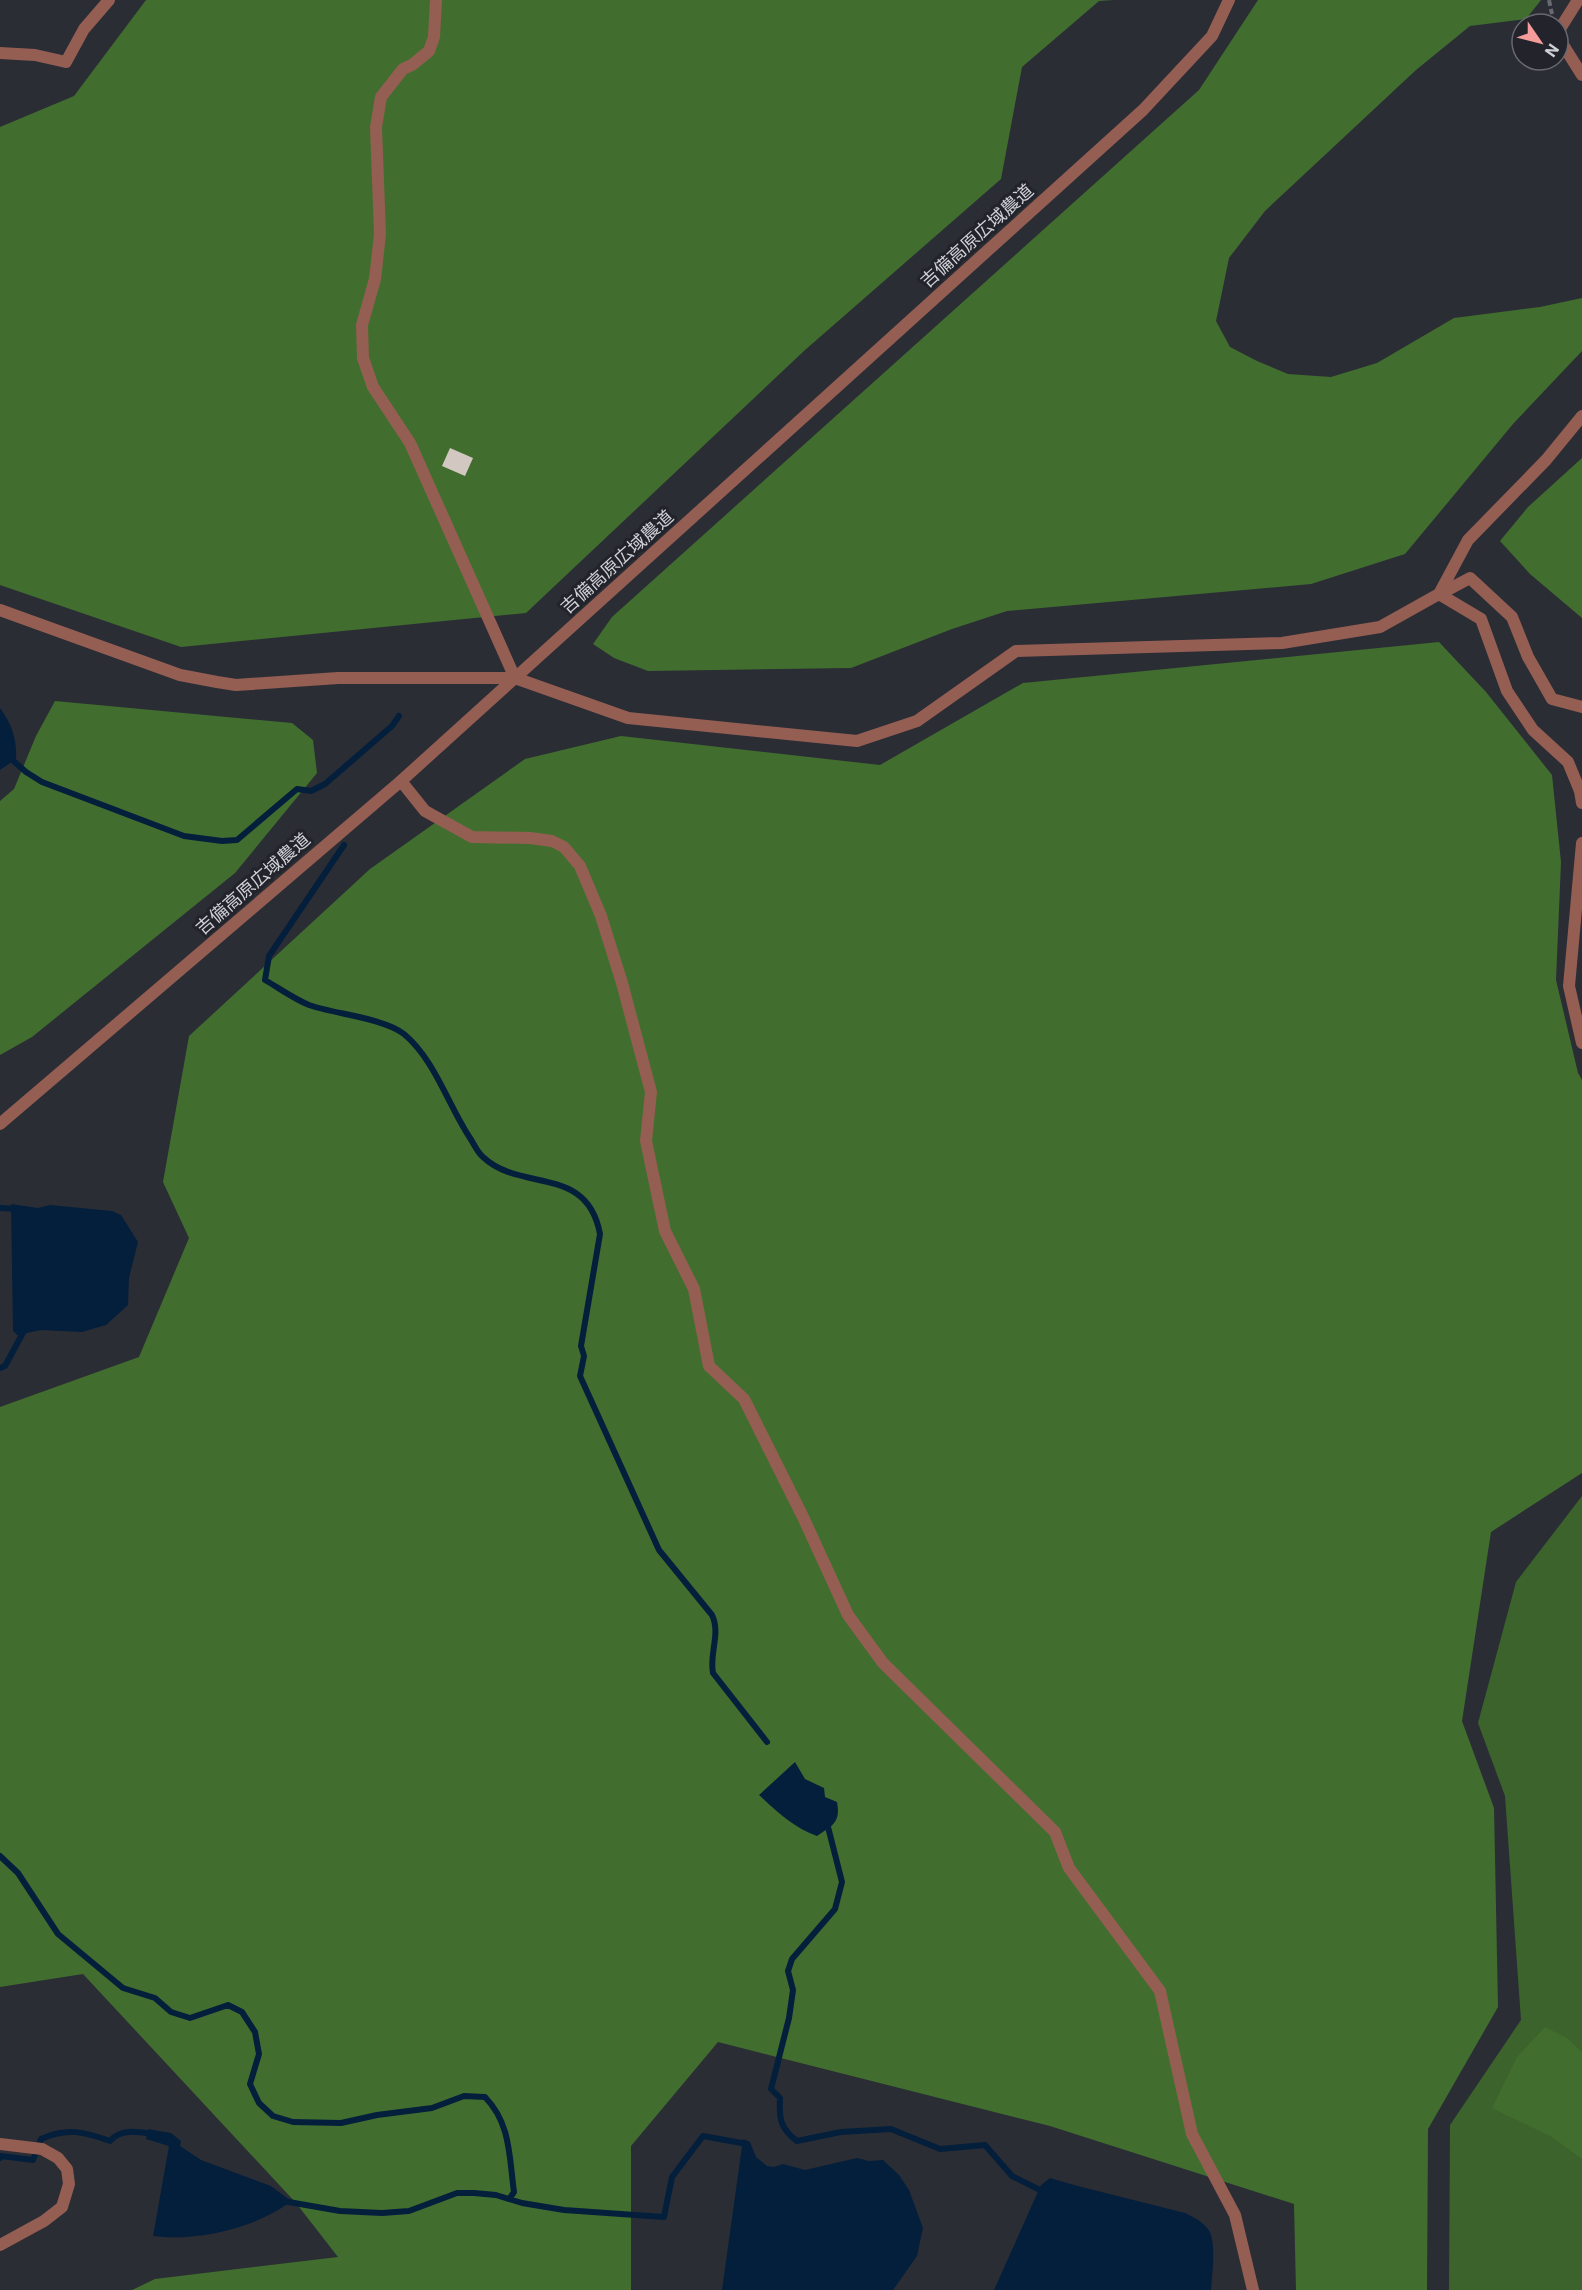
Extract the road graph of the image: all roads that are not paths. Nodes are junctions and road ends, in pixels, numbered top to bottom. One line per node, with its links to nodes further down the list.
1 (108, 0): 6 (street)
2 (436, 0): 12 (street)
3 (1229, 0): 12 (street, 吉備高原広域農道)
4 (1578, 0): 5 (street)
5 (1570, 13)
6 (0, 52)
7 (1570, 58): 8 (street)
8 (1582, 75)
9 (1582, 416): 10 (street)
10 (1439, 594): 12 (street); 13 (street); 15 (street)
11 (0, 610): 12 (street)
12 (515, 678): 14 (street, 吉備高原広域農道)
13 (1582, 707)
14 (401, 781): 18 (street, 吉備高原広域農道); 21 (street)
15 (1582, 803)
16 (1582, 843): 17 (street)
17 (1582, 1043)
18 (0, 1124)
19 (0, 2144): 20 (street)
20 (0, 2245)
21 (1253, 2290)

